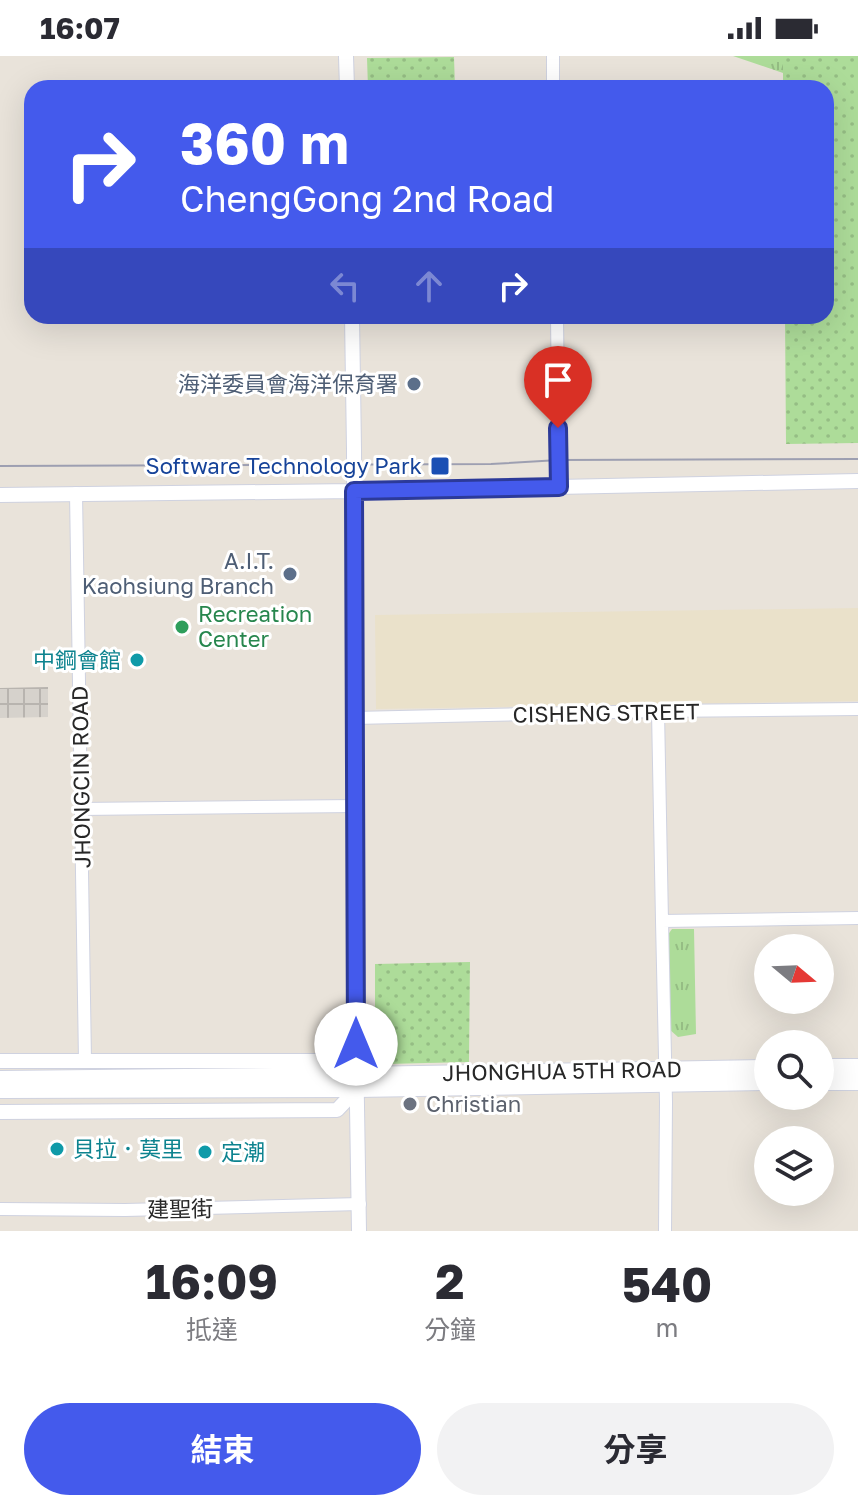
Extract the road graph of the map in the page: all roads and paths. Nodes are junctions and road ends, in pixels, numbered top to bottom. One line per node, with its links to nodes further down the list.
1 (346, 56): 3 (street)
2 (553, 56): 4 (street)
3 (347, 80)
4 (553, 80)
5 (352, 324): 9 (street)
6 (557, 324): 8 (street)
7 (858, 481): 8 (street)
8 (559, 487): 9 (street)
9 (354, 491): 10 (street); 14 (street)
10 (76, 493): 11 (street); 16 (street, JHONGCIN ROAD)
11 (0, 495)
12 (858, 709): 13 (street, CISHENG STREET)
13 (658, 711): 14 (street, CISHENG STREET); 18 (street)
14 (354, 718): 15 (street)
15 (355, 806): 16 (street); 27 (street)
16 (81, 809): 20 (street, JHONGCIN ROAD)
17 (858, 918): 18 (street)
18 (662, 921): 24 (street)
19 (0, 1061): 20 (street, JHONGHUA 5TH ROAD)
20 (85, 1061): 27 (street, JHONGHUA 5TH ROAD)
21 (834, 1067): 22 (main road)
22 (858, 1067)
23 (754, 1069): 24 (main road, JHONGHUA 5TH ROAD)
24 (666, 1076): 26 (main road, JHONGHUA 5TH ROAD); 27 (main road, JHONGHUA 5TH ROAD); 35 (street)
25 (0, 1079): 27 (main road, JHONGHUA 5TH ROAD)
26 (754, 1081)
27 (357, 1082): 30 (main road, JHONGHUA 5TH ROAD); 31 (street); 32 (street)
28 (834, 1082): 29 (main road)
29 (858, 1082)
30 (0, 1090)
31 (0, 1112)
32 (360, 1204): 33 (street, 建聖街); 34 (street)
33 (0, 1209)
34 (359, 1231)
35 (665, 1231)

